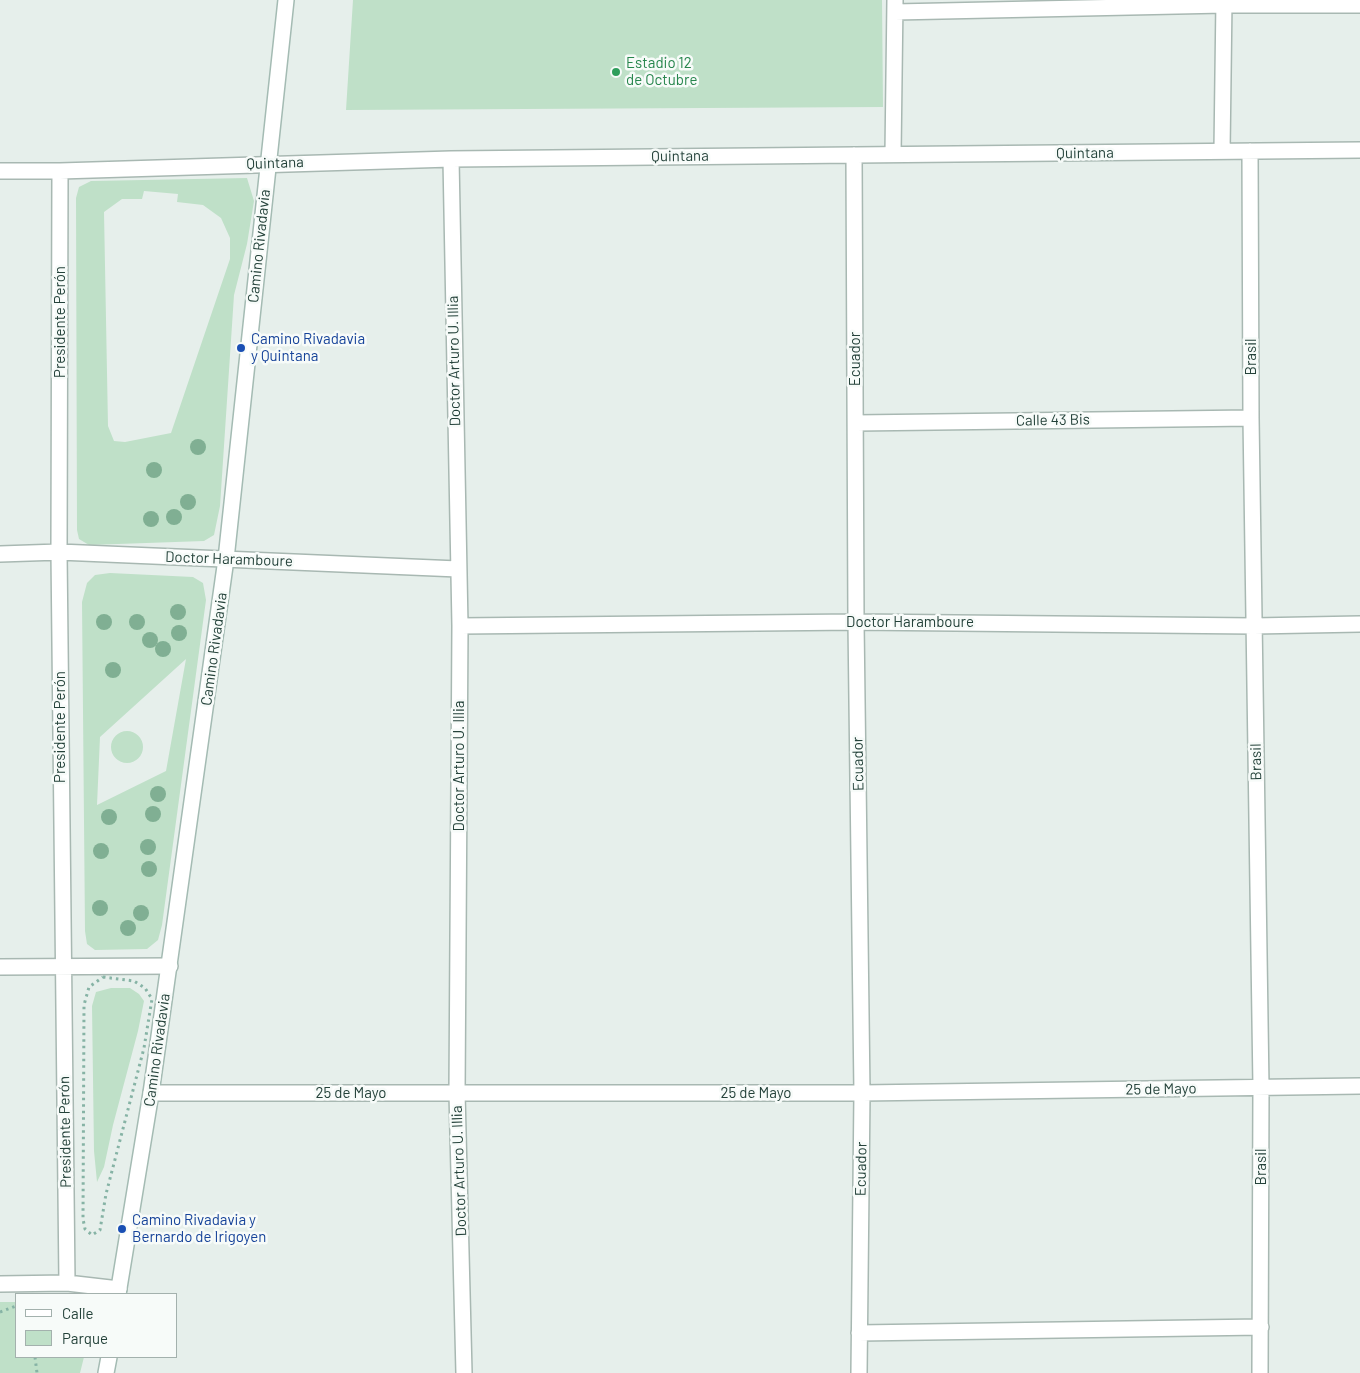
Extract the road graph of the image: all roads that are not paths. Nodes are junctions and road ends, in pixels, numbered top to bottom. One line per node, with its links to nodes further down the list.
1 (286, 0): 11 (street, Camino Rivadavia)
2 (1224, 3): 3 (street); 4 (street); 6 (street)
3 (1360, 5)
4 (895, 6): 8 (street)
5 (1360, 150): 7 (street, Quintana)
6 (1222, 151): 7 (street, Quintana); 8 (street, Quintana)
7 (1250, 151): 14 (street, Brasil)
8 (894, 154): 9 (street, Quintana)
9 (854, 155): 10 (street, Quintana); 15 (street, Ecuador)
10 (451, 159): 11 (street, Quintana); 19 (street, Doctor Arturo U. Illia)
11 (268, 163): 13 (street, Quintana); 18 (street, Camino Rivadavia)
12 (0, 171): 13 (street, Quintana)
13 (60, 171): 16 (street, Presidente Perón)
14 (1251, 418): 15 (street, Calle 43 Bis); 23 (street, Brasil)
15 (856, 423): 20 (street, Ecuador)
16 (59, 552): 17 (street, Doctor Haramboure); 18 (street, Doctor Haramboure); 26 (street, Presidente Perón)
17 (0, 554)
18 (226, 559): 19 (street, Doctor Haramboure); 24 (street, Camino Rivadavia)
19 (458, 569): 22 (street, Doctor Arturo U. Illia)
20 (856, 622): 22 (street, Doctor Haramboure); 23 (street, Doctor Haramboure); 31 (street, Ecuador)
21 (1360, 624): 23 (street, Doctor Haramboure)
22 (460, 626): 30 (street, Doctor Arturo U. Illia)
23 (1254, 626): 28 (street, Brasil)
24 (170, 966): 26 (street); 29 (street, Camino Rivadavia)
25 (0, 967): 26 (street)
26 (62, 967): 32 (street, Presidente Perón)
27 (1360, 1086): 28 (street, 25 de Mayo)
28 (1261, 1088): 31 (street, 25 de Mayo); 35 (street, Brasil)
29 (151, 1093): 30 (street, 25 de Mayo); 34 (street, Camino Rivadavia)
30 (457, 1093): 31 (street, 25 de Mayo); 39 (street, Doctor Arturo U. Illia)
31 (862, 1093): 36 (street, Ecuador)
32 (67, 1283): 33 (street); 34 (street)
33 (0, 1284)
34 (119, 1292)
35 (1260, 1327): 36 (street); 41 (street, Brasil)
36 (859, 1332): 40 (street, Ecuador)
37 (109, 1358): 38 (street)
38 (106, 1373)
39 (464, 1373)
40 (859, 1373)
41 (1260, 1373)

